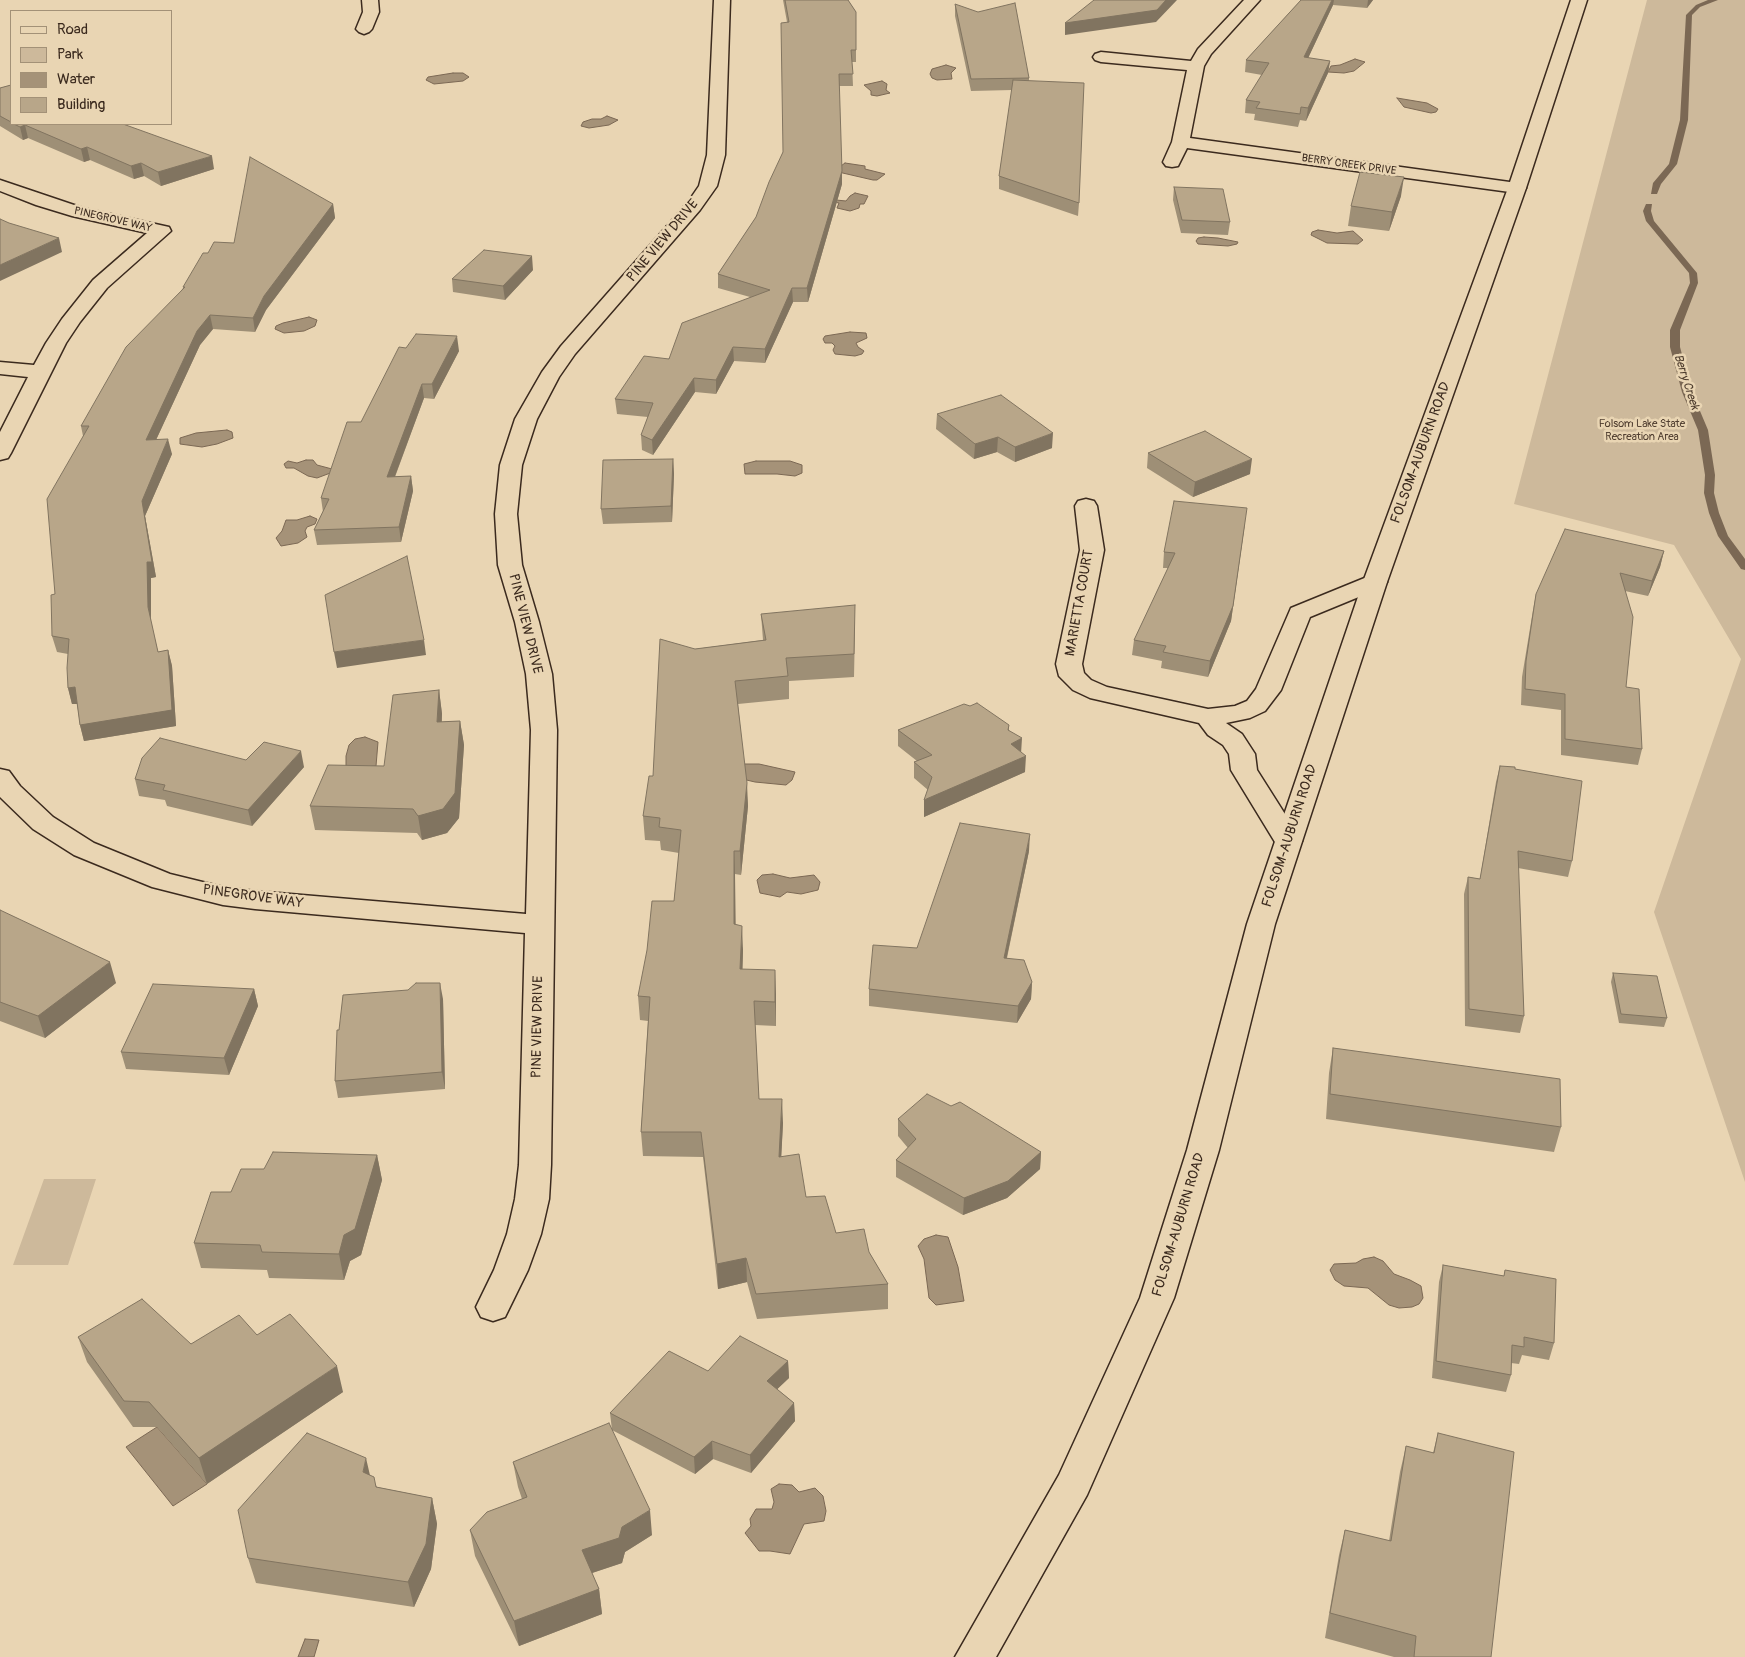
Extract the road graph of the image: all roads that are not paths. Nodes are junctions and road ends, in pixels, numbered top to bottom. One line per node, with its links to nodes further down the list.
1 (370, 0): 5 (street)
2 (722, 0): 20 (street, PINE VIEW DRIVE)
3 (1252, 0): 7 (street)
4 (1578, 0): 11 (street, FOLSOM-AUBURN ROAD)
5 (364, 29)
6 (1102, 57): 7 (street)
7 (1196, 66): 8 (street)
8 (1181, 142): 9 (street); 11 (street, BERRY CREEK DRIVE)
9 (1172, 162)
10 (0, 185): 13 (street, PINEGROVE WAY)
11 (1517, 188): 16 (street, FOLSOM-AUBURN ROAD)
12 (0, 368): 13 (street)
13 (42, 372): 14 (street, PINEGROVE WAY)
14 (0, 453)
15 (1086, 506): 17 (street, MARIETTA COURT)
16 (1375, 582): 17 (street, MARIETTA COURT); 19 (street, FOLSOM-AUBURN ROAD)
17 (1208, 717): 19 (street)
18 (0, 777): 20 (street, PINEGROVE WAY)
19 (1288, 841): 22 (street, FOLSOM-AUBURN ROAD)
20 (540, 925): 21 (street, PINE VIEW DRIVE)
21 (493, 1307)
22 (975, 1657)

